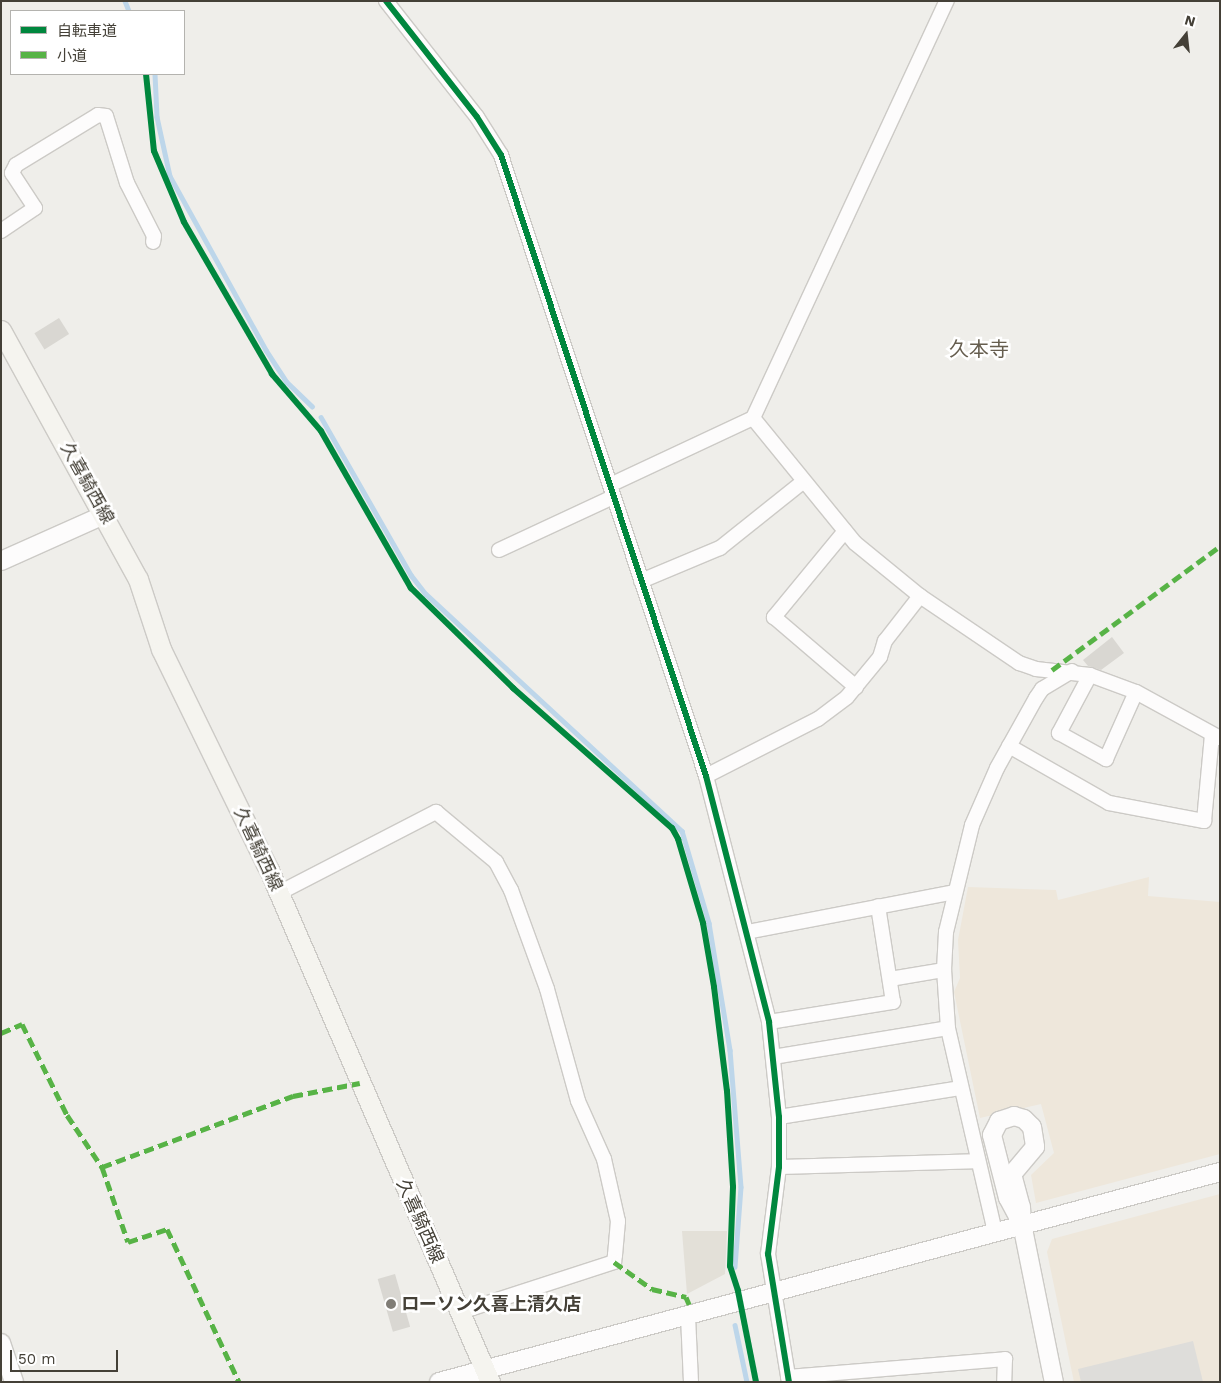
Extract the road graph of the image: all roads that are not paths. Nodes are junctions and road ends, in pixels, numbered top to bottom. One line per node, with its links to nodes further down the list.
1 (386, 1): 8 (street)
2 (947, 1): 6 (street)
3 (1, 231): 4 (street)
4 (153, 242)
5 (1, 330): 9 (main road, 久喜騎西線)
6 (753, 418): 7 (street); 8 (street)
7 (804, 481): 10 (street); 13 (street)
8 (611, 491): 11 (street); 13 (street)
9 (104, 515): 12 (street); 23 (main road, 久喜騎西線)
10 (845, 531): 14 (street); 17 (street)
11 (499, 550)
12 (1, 561)
13 (641, 581): 21 (street)
14 (920, 596): 15 (street); 17 (street)
15 (1072, 671): 16 (street); 20 (street)
16 (1090, 675): 18 (street); 18 (street)
17 (856, 687): 21 (street)
18 (1136, 692): 19 (street)
19 (1216, 737): 20 (street)
20 (1009, 746): 22 (street)
21 (706, 776): 25 (street)
22 (954, 892): 24 (street); 26 (street)
23 (279, 893): 39 (main road, 久喜騎西線); 39 (street)
24 (878, 906): 25 (street); 27 (street)
25 (747, 932): 28 (street)
26 (944, 970): 27 (street); 29 (street)
27 (890, 979): 28 (street)
28 (769, 1022): 30 (street)
29 (948, 1028): 30 (street); 31 (street)
30 (773, 1057): 32 (street)
31 (960, 1088): 32 (street); 33 (street)
32 (779, 1116): 34 (street)
33 (976, 1161): 34 (street); 37 (street)
34 (779, 1167): 38 (street)
35 (1220, 1172): 36 (street)
36 (1022, 1224): 36 (street); 37 (street); 48 (street)
37 (995, 1232): 38 (street)
38 (776, 1292): 40 (street); 43 (street)
39 (460, 1312): 42 (main road, 久喜騎西線)
40 (688, 1316): 42 (street); 46 (street)
41 (1, 1342): 44 (street)
42 (488, 1376): 45 (street)
43 (788, 1379): 47 (street)
44 (14, 1382)
45 (439, 1382)
46 (691, 1382)
47 (1004, 1382)
48 (1054, 1382)

